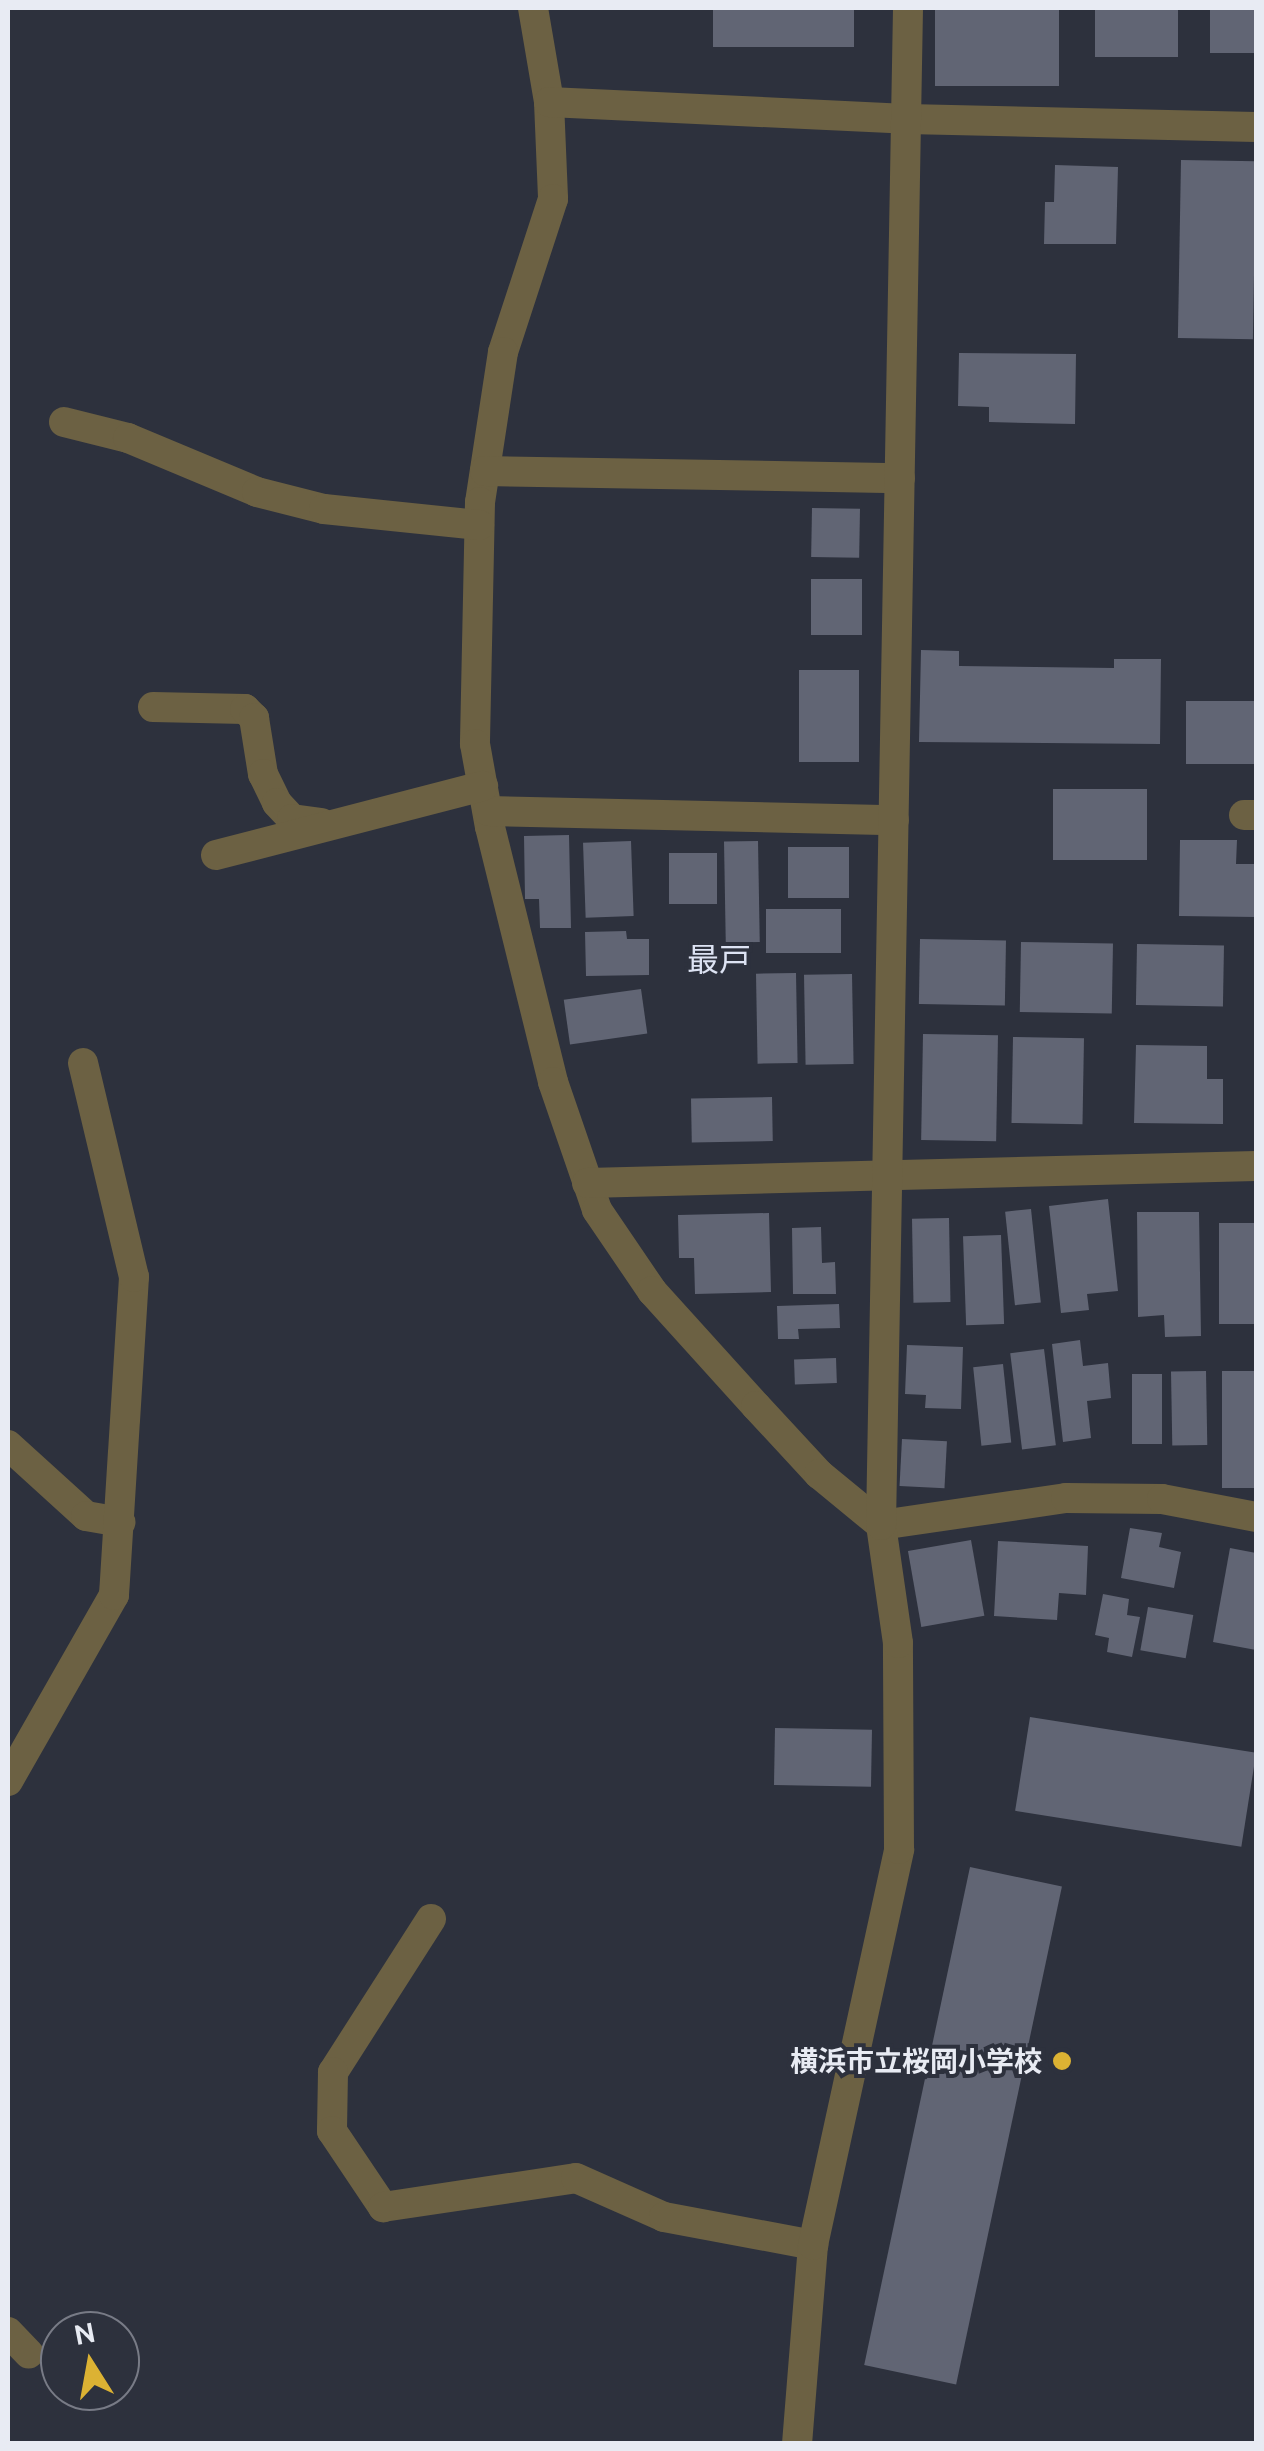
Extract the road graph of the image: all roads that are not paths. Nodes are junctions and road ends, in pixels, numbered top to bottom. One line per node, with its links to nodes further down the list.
1 (533, 8): 3 (street)
2 (908, 8): 4 (street)
3 (549, 102): 4 (street); 7 (street)
4 (907, 119): 5 (street); 8 (street)
5 (1256, 128)
6 (64, 422): 9 (street)
7 (486, 471): 8 (street); 9 (street)
8 (900, 478): 12 (street)
9 (479, 524): 11 (street)
10 (153, 707): 13 (street)
11 (486, 798): 12 (street); 13 (street); 18 (street)
12 (894, 820): 17 (street)
13 (330, 824): 14 (street)
14 (216, 855)
15 (83, 1064): 21 (street)
16 (1256, 1166): 17 (street)
17 (887, 1175): 18 (street); 22 (street)
18 (587, 1183): 22 (street)
19 (8, 1445): 21 (street)
20 (1256, 1516): 22 (street)
21 (120, 1522): 23 (street)
22 (881, 1525): 25 (street)
23 (8, 1781)
24 (431, 1919): 25 (street)
25 (814, 2244): 28 (street)
26 (8, 2332): 27 (street)
27 (29, 2354)
28 (798, 2444)

